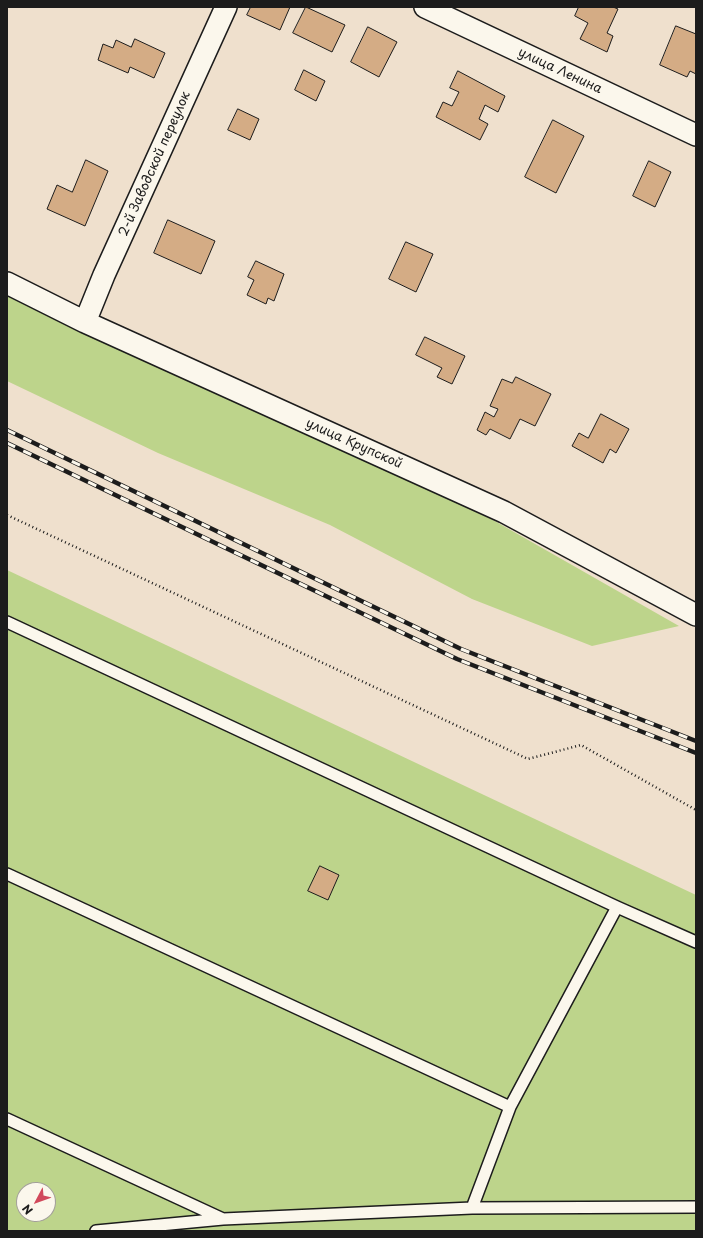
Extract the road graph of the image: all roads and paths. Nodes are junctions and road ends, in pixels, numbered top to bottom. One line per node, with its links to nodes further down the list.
1 (226, 7): 5 (street, 2-й Заводской переулок)
2 (425, 7): 3 (street, улица Ленина)
3 (696, 135)
4 (7, 283): 5 (street, улица Крупской)
5 (85, 322): 7 (street, улица Крупской)
6 (7, 515): 9 (path)
7 (696, 615)
8 (7, 622): 11 (lane)
9 (696, 810)
10 (7, 874): 13 (lane)
11 (617, 907): 12 (lane); 13 (lane)
12 (696, 942)
13 (510, 1108): 16 (lane)
14 (7, 1119): 17 (lane)
15 (696, 1207): 16 (lane)
16 (472, 1208): 17 (lane)
17 (224, 1219): 18 (lane)
18 (96, 1231)

